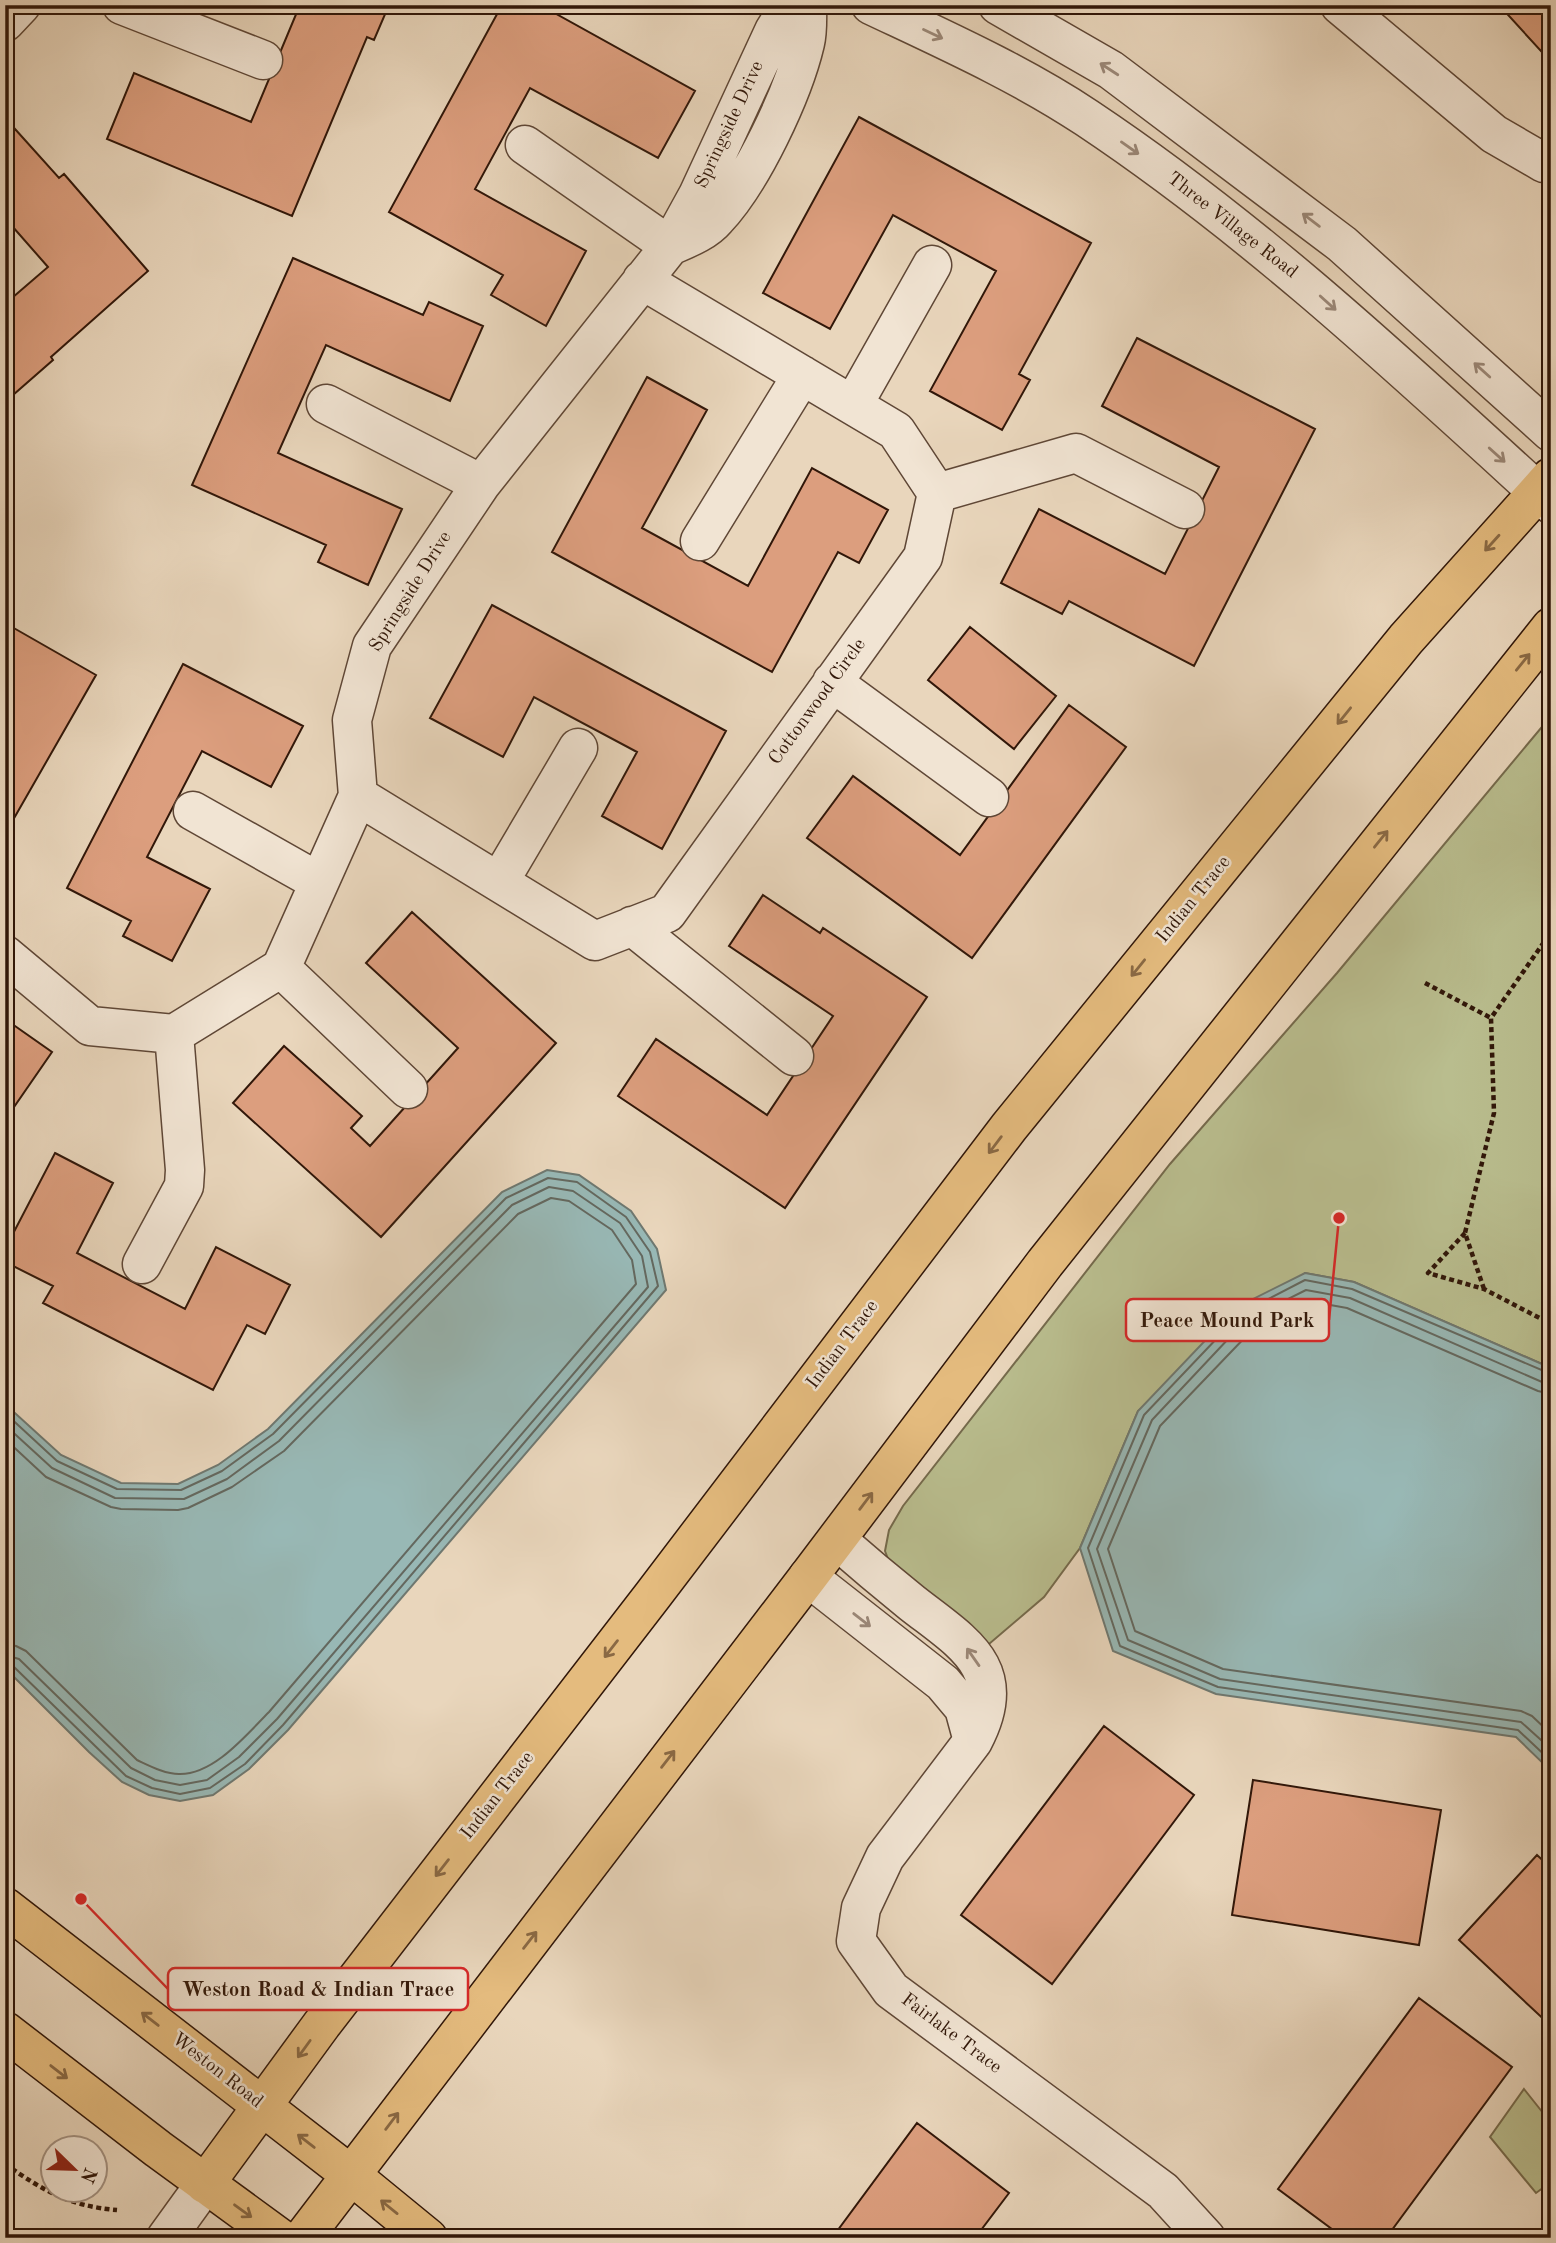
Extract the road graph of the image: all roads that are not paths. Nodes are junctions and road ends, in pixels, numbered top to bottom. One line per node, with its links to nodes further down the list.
1 (21, 5): 8 (street)
2 (122, 5): 9 (street)
3 (790, 5): 12 (street, Springside Drive)
4 (807, 5): 12 (street, Springside Drive)
5 (871, 5): 20 (street, Three Village Road, one-way to 20)
6 (998, 5): 18 (street, one-way to 6)
7 (1340, 5): 11 (street)
8 (5, 22)
9 (263, 60)
10 (525, 145): 12 (street)
11 (1551, 163)
12 (670, 246): 14 (street, Springside Drive)
13 (932, 265): 17 (street)
14 (642, 280): 15 (street); 19 (street, Springside Drive)
15 (802, 375): 17 (street); 23 (street)
16 (326, 404): 19 (street)
17 (853, 405): 21 (street)
18 (1551, 432)
19 (481, 484): 27 (street, Springside Drive)
20 (1546, 491): 44 (main road, Indian Trace, one-way to 44)
21 (937, 493): 22 (street); 25 (street, Cottonwood Circle)
22 (1185, 509)
23 (700, 541)
24 (1551, 627): 39 (main road, one-way to 24)
25 (832, 682): 28 (street); 32 (street, Cottonwood Circle)
26 (578, 748): 31 (street)
27 (358, 796): 30 (street, Springside Drive); 31 (street, Cottonwood Circle)
28 (989, 797)
29 (193, 811): 30 (street)
30 (319, 882): 34 (street, Springside Drive)
31 (499, 882): 32 (street, Cottonwood Circle)
32 (632, 926): 36 (street)
33 (5, 955): 35 (street)
34 (281, 968): 35 (street); 37 (street)
35 (174, 1034): 38 (street)
36 (794, 1056)
37 (408, 1089)
38 (142, 1264)
39 (837, 1540): 40 (main road); 41 (street, Fairlake Trace, one-way to 39)
40 (808, 1577): 41 (street, one-way to 41); 45 (main road, one-way to 40)
41 (973, 1741): 51 (street, Fairlake Trace)
42 (5, 1907): 44 (main road, Weston Road, one-way to 42)
43 (5, 2031): 46 (main road, one-way to 46)
44 (261, 2106): 45 (main road, Weston Road, one-way to 44); 46 (main road, Indian Trace)
45 (351, 2175): 49 (main road); 50 (main road, Weston Road, one-way to 45)
46 (205, 2184): 47 (street, Indian Trace); 48 (main road, one-way to 48)
47 (166, 2238)
48 (280, 2238)
49 (303, 2238)
50 (428, 2238)
51 (1206, 2238)

